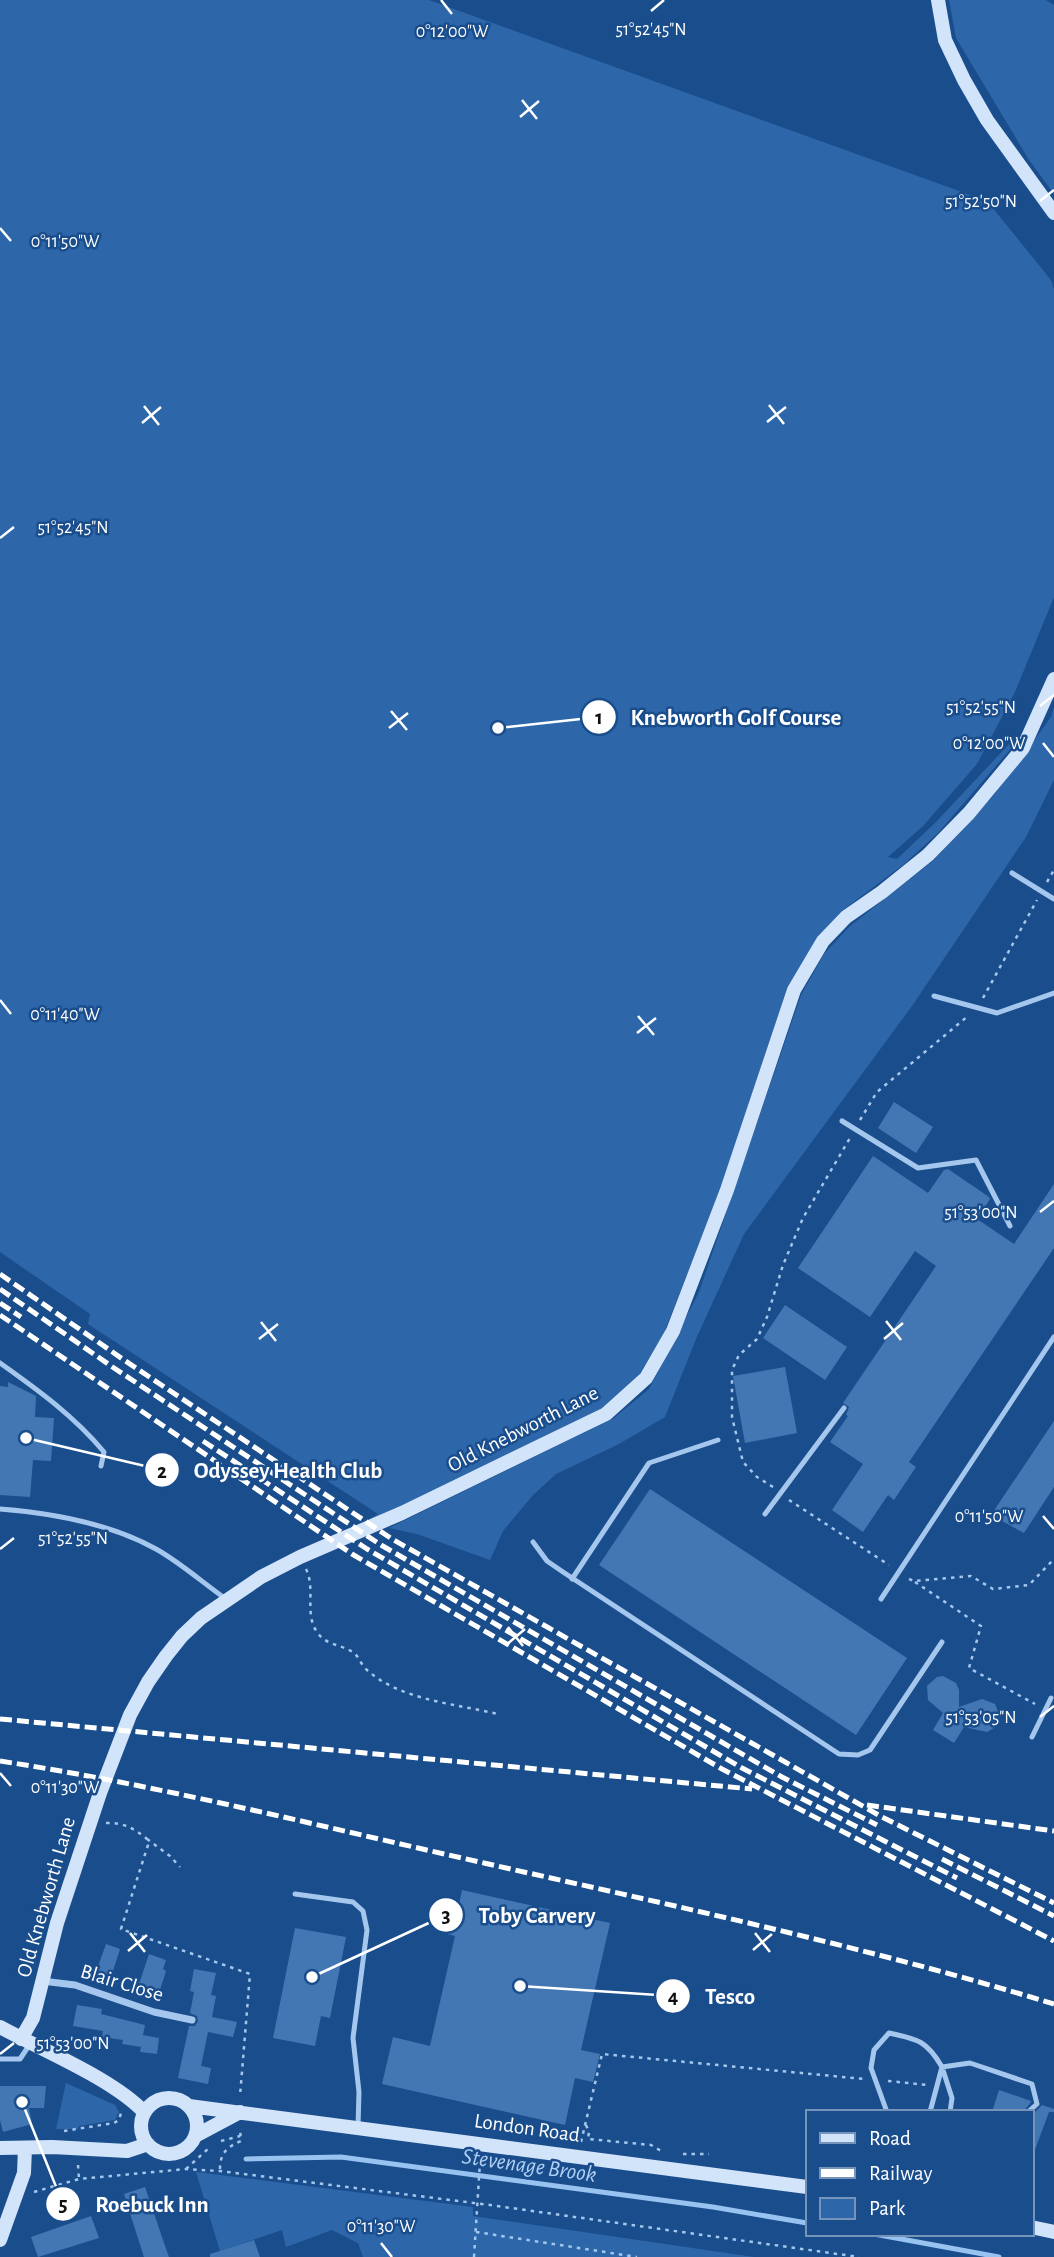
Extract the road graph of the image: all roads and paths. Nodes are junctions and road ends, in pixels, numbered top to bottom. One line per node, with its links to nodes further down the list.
1 (938, 0): 2 (street)
2 (1054, 213)
3 (1054, 679): 23 (street, Old Knebworth Lane)
4 (1054, 870): 6 (path)
5 (1012, 873): 6 (lane)
6 (1042, 891): 7 (lane); 10 (path)
7 (1054, 899)
8 (1054, 993): 10 (lane)
9 (934, 996): 10 (lane)
10 (978, 1008): 12 (path)
11 (842, 1121): 12 (lane)
12 (855, 1129): 13 (lane); 19 (path)
13 (1010, 1226)
14 (1054, 1337): 25 (lane)
15 (0, 1363): 18 (lane)
16 (844, 1408): 19 (lane)
17 (718, 1440): 26 (lane)
18 (101, 1466)
19 (782, 1492): 21 (lane); 25 (path)
20 (0, 1509): 29 (lane)
21 (765, 1514)
22 (533, 1542): 26 (lane)
23 (300, 1557): 29 (street, Old Knebworth Lane); 33 (path)
24 (1054, 1559): 27 (path)
25 (898, 1571): 27 (path); 28 (lane)
26 (572, 1579): 30 (lane)
27 (914, 1581): 32 (path)
28 (881, 1599)
29 (226, 1600): 35 (street, Old Knebworth Lane)
30 (942, 1642)
31 (1051, 1698): 32 (lane)
32 (1046, 1710): 34 (lane)
33 (498, 1714)
34 (1032, 1737)
35 (89, 1822): 36 (path); 39 (street, Old Knebworth Lane)
36 (147, 1839): 37 (path); 47 (path)
37 (180, 1867)
38 (295, 1894): 56 (lane)
39 (41, 1981): 40 (street, Blair Close); 42 (street, Old Knebworth Lane)
40 (192, 2020)
41 (0, 2027): 42 (street)
42 (26, 2041): 43 (lane); 54 (street)
43 (0, 2059)
44 (942, 2067): 45 (lane); 46 (lane); 52 (lane); 53 (lane)
45 (876, 2080): 46 (path); 50 (lane); 55 (path)
46 (937, 2087): 51 (lane)
47 (240, 2105): 49 (street, London Road); 56 (street, London Road); 58 (street)
48 (120, 2106): 57 (path)
49 (189, 2106): 54 (street); 58 (street)
50 (886, 2110)
51 (931, 2110)
52 (950, 2110)
53 (1030, 2110)
54 (144, 2112): 60 (street)
55 (586, 2123): 59 (path); 63 (path)
56 (358, 2127): 69 (street, London Road)
57 (62, 2131)
58 (195, 2136): 60 (street)
59 (581, 2143)
60 (148, 2144): 62 (street)
61 (0, 2148): 62 (street)
62 (25, 2148): 70 (street)
63 (665, 2154)
64 (78, 2164): 68 (path)
65 (523, 2167): 71 (path)
66 (186, 2169): 67 (path); 67 (path); 68 (path)
67 (220, 2171): 71 (path)
68 (79, 2179): 70 (path)
69 (806, 2187)
70 (16, 2197): 75 (street)
71 (477, 2204): 73 (path); 78 (path)
72 (1033, 2227): 74 (street)
73 (476, 2232): 76 (path); 77 (path)
74 (1054, 2232)
75 (0, 2240)
76 (474, 2257)
77 (636, 2257)
78 (859, 2257)

